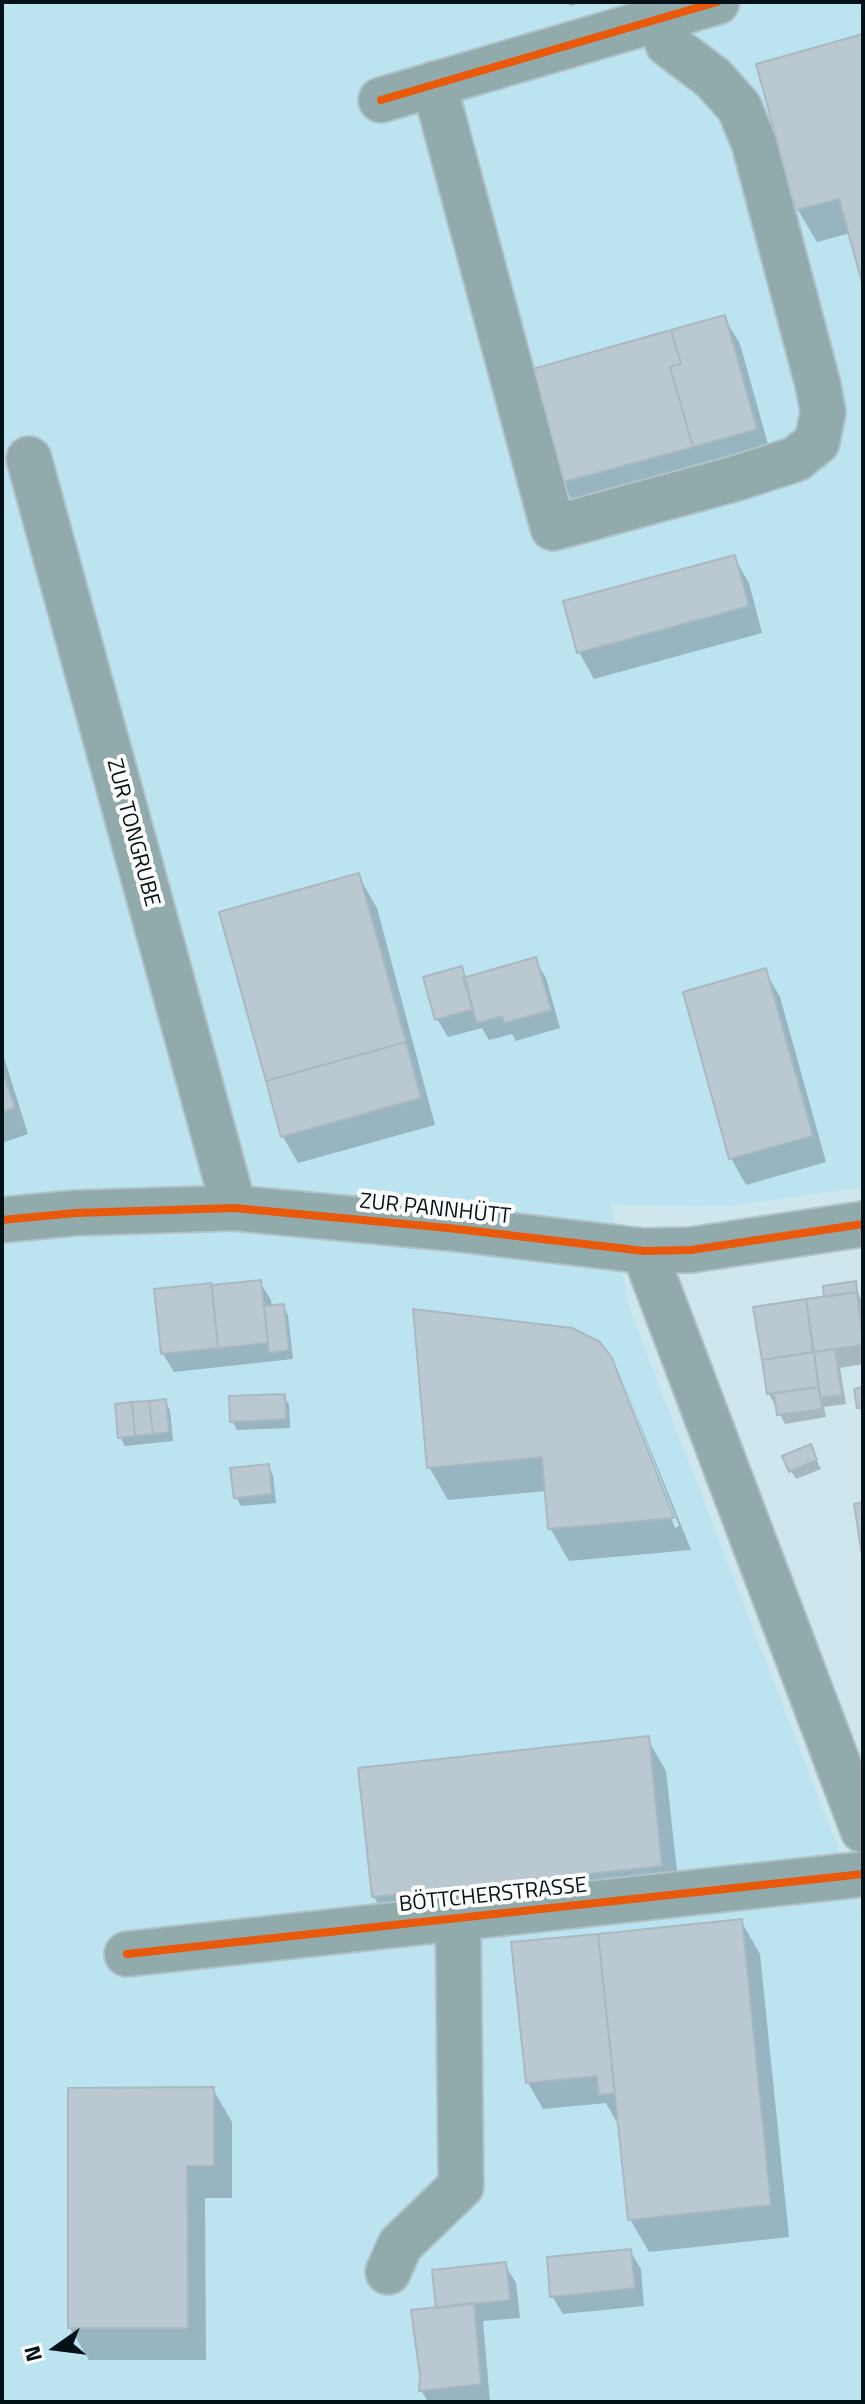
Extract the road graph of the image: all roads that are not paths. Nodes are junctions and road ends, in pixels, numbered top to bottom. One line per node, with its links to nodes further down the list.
1 (717, 2): 2 (street)
2 (650, 14): 3 (street); 3 (street)
3 (434, 84): 4 (street)
4 (381, 100)
5 (29, 459): 6 (street, ZUR TONGRUBE)
6 (234, 1208): 7 (street, ZUR PANNHÜTT); 9 (street, ZUR PANNHÜTT)
7 (2, 1220)
8 (863, 1224): 9 (street, ZUR PANNHÜTT)
9 (644, 1251): 10 (street)
10 (863, 1830)
11 (863, 1874): 12 (street, BÖTTCHERSTRASSE)
12 (458, 1917): 13 (street, BÖTTCHERSTRASSE); 14 (street)
13 (127, 1954)
14 (388, 2272)

